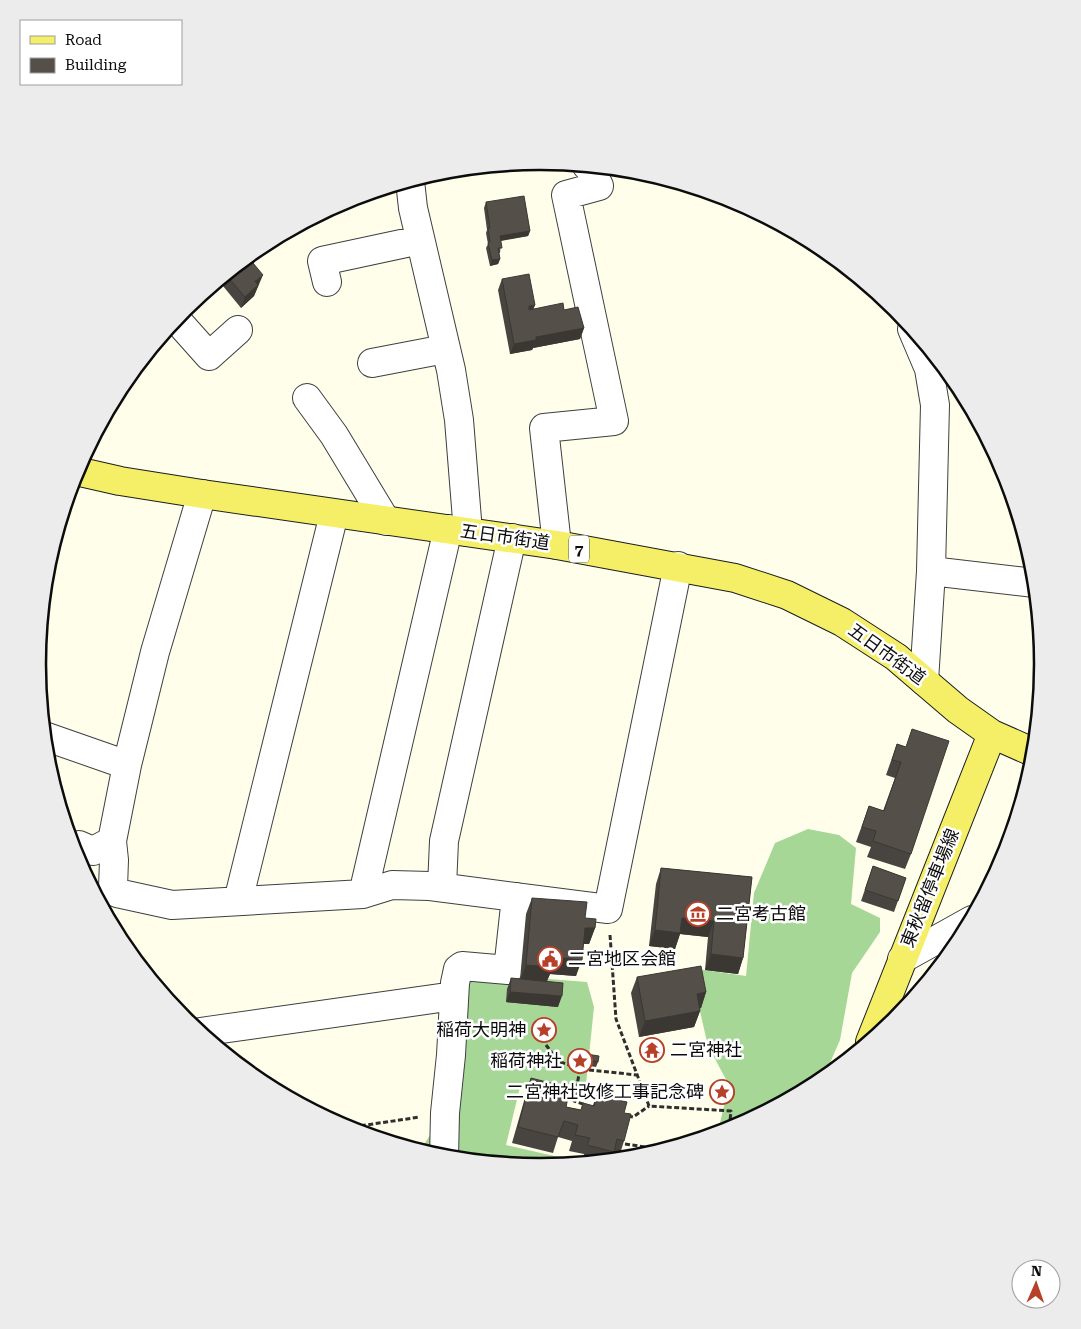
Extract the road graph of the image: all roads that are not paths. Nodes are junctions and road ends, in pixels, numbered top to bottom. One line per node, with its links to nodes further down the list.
1 (593, 173): 17 (street)
2 (411, 188): 3 (street)
3 (420, 240): 4 (street); 7 (street)
4 (327, 282)
5 (182, 325): 6 (street)
6 (238, 330)
7 (446, 349): 9 (street); 15 (street)
8 (921, 349): 19 (street)
9 (372, 363)
10 (307, 398): 14 (street)
11 (85, 472): 12 (main road, 五日市街道 / 7)
12 (202, 494): 13 (main road, 五日市街道 / 7); 25 (street)
13 (334, 514): 14 (main road, 五日市街道 / 7); 31 (street)
14 (386, 521): 15 (main road, 五日市街道 / 7)
15 (458, 530): 16 (main road, 五日市街道 / 7); 29 (street)
16 (512, 538): 17 (main road, 五日市街道 / 7); 28 (street)
17 (557, 545): 18 (main road, 五日市街道 / 7)
18 (678, 566): 21 (main road, 五日市街道 / 7); 30 (street)
19 (931, 570): 20 (street); 21 (street)
20 (1028, 582)
21 (924, 681): 22 (main road, 五日市街道 / 7)
22 (992, 734): 24 (main road, 五日市街道 / 7); 33 (main road, 東秋留停車場線)
23 (52, 739): 25 (street)
24 (1027, 750)
25 (127, 765): 26 (street)
26 (112, 841): 27 (street); 31 (street)
27 (82, 849)
28 (442, 887): 29 (street); 30 (street)
29 (363, 894): 31 (street)
30 (516, 897): 34 (street)
31 (238, 901)
32 (959, 927): 33 (street)
33 (902, 959): 35 (main road, 東秋留停車場線)
34 (454, 996): 36 (street); 37 (street)
35 (876, 1027)
36 (216, 1037)
37 (444, 1149)

